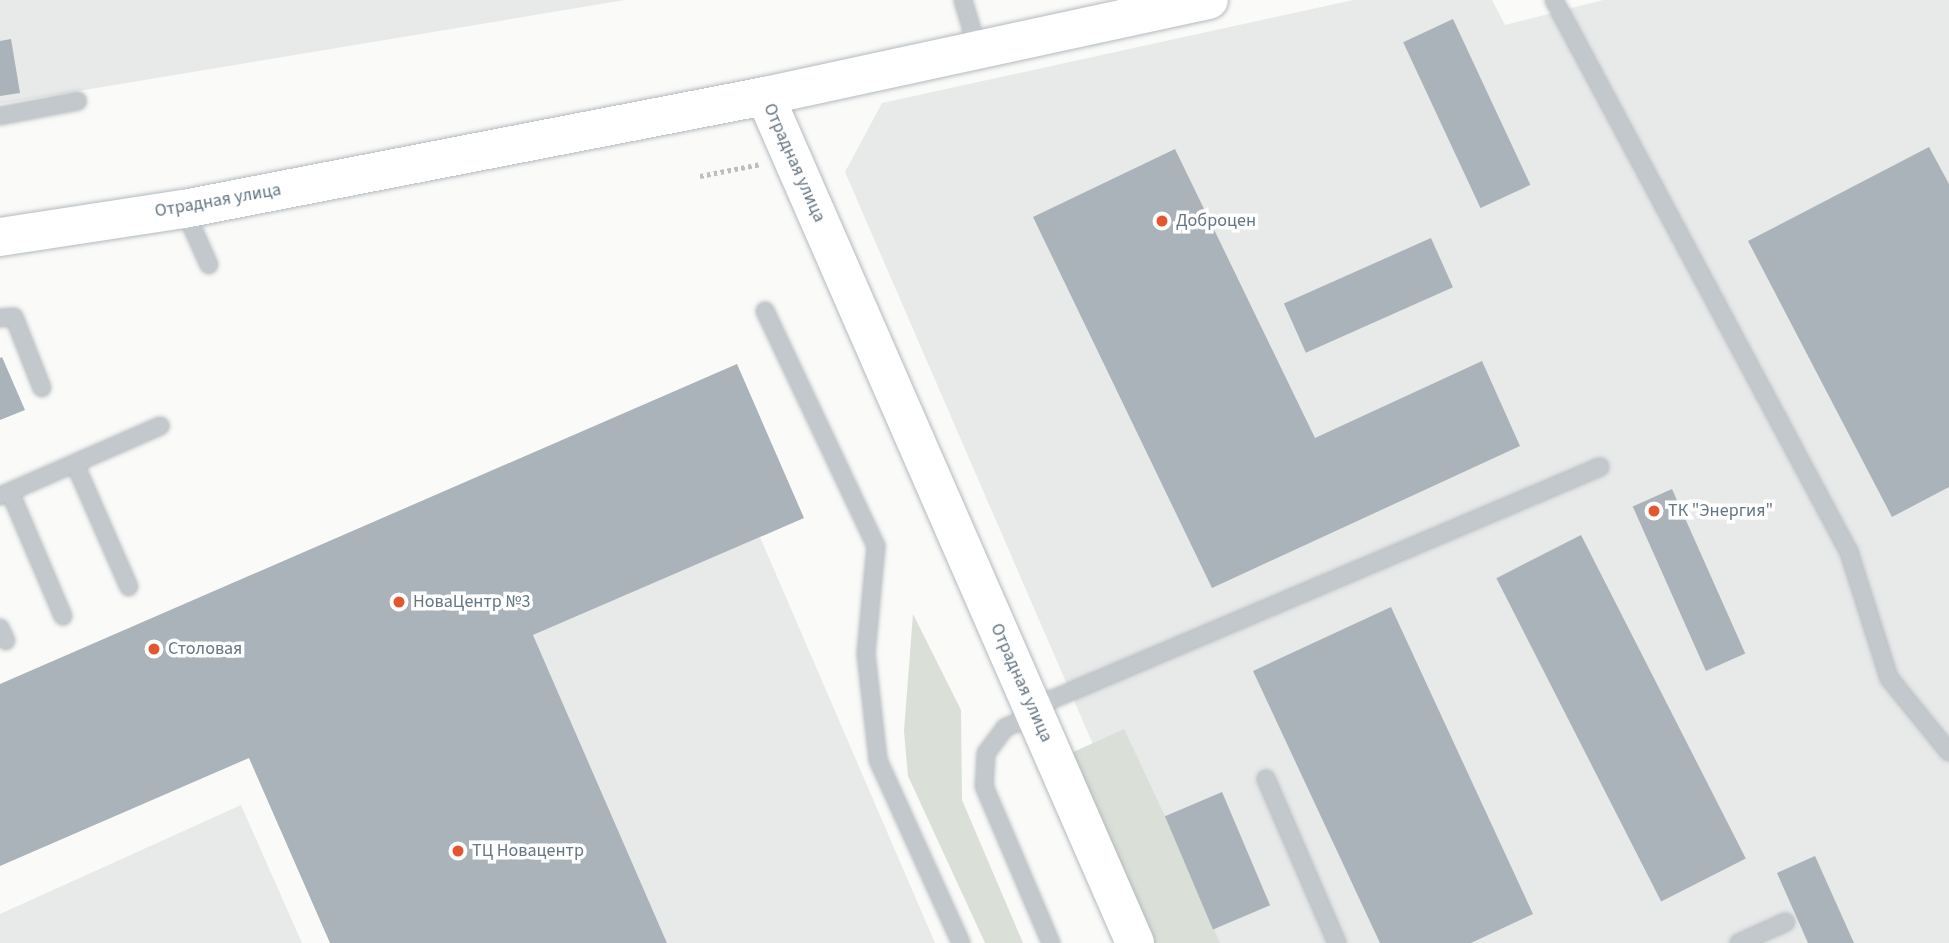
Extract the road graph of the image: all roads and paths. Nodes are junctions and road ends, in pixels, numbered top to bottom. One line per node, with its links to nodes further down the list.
1 (963, 0): 4 (lane)
2 (1209, 0): 4 (main road)
3 (1554, 0): 23 (lane)
4 (978, 50): 5 (main road)
5 (765, 96): 8 (main road, Отрадная улица); 10 (main road, Отрадная улица)
6 (78, 101): 7 (lane)
7 (0, 116)
8 (792, 158): 9 (path); 22 (main road, Отрадная улица)
9 (700, 176)
10 (184, 209): 11 (main road, Отрадная улица); 12 (lane)
11 (0, 237)
12 (209, 265)
13 (765, 311): 26 (lane)
14 (0, 318): 15 (lane)
15 (42, 388)
16 (160, 426): 17 (lane)
17 (75, 464): 19 (lane); 20 (lane)
18 (1600, 467): 22 (lane)
19 (5, 494): 21 (lane)
20 (129, 587)
21 (63, 616)
22 (1033, 711): 27 (lane); 28 (main road, Отрадная улица)
23 (1949, 752)
24 (1266, 779): 29 (lane)
25 (1786, 922): 30 (lane)
26 (961, 943)
27 (1051, 943)
28 (1135, 943)
29 (1336, 943)
30 (1739, 943)

